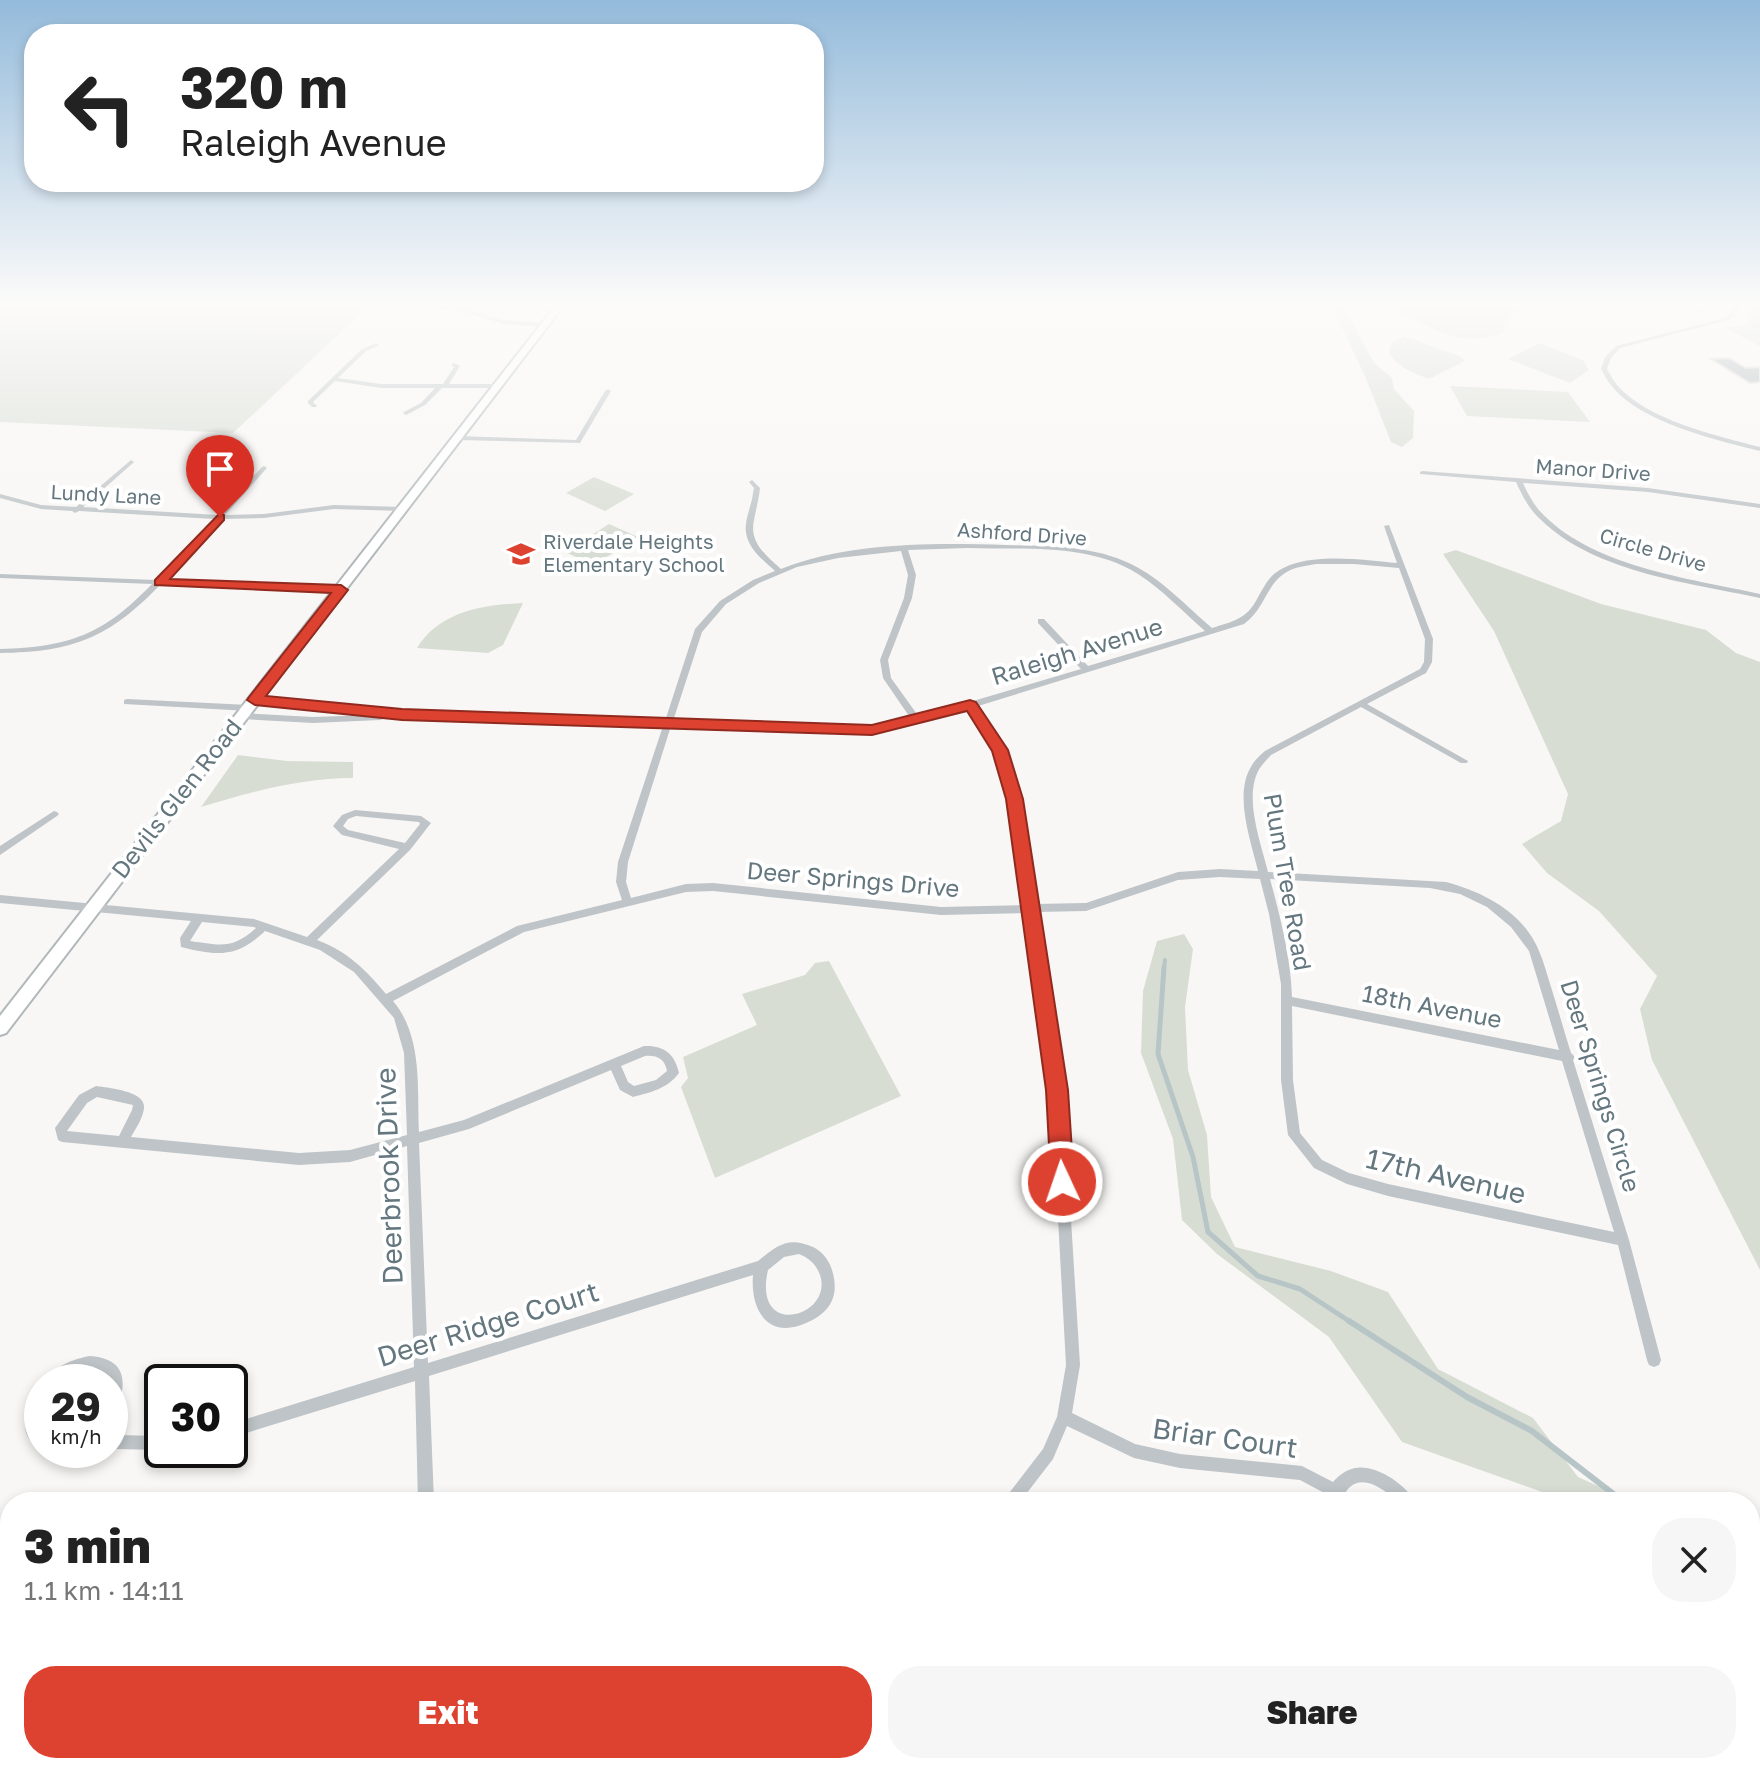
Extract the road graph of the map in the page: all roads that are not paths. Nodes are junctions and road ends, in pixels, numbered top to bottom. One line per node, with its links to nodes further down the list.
1 (326, 388): 6 (street)
2 (440, 388): 7 (street)
3 (498, 388): 8 (main road, Devils Glen Road)
4 (1615, 388): 9 (street)
5 (608, 391): 8 (street)
6 (314, 406)
7 (406, 413)
8 (458, 438): 17 (main road, Devils Glen Road)
9 (1760, 449)
10 (131, 462): 18 (street)
11 (264, 468): 19 (street)
12 (1422, 473): 13 (street, Manor Drive)
13 (1518, 480): 16 (street, Manor Drive); 27 (street, Circle Drive)
14 (752, 482): 23 (street)
15 (0, 496): 18 (street, Lundy Lane)
16 (1760, 506)
17 (404, 509): 19 (street, Lundy Lane); 26 (main road, Devils Glen Road)
18 (75, 511): 19 (street, Lundy Lane)
19 (220, 517): 25 (street)
20 (1387, 526): 22 (street, Plum Tree Road)
21 (903, 547): 23 (street, Ashford Drive); 29 (street, Ashford Drive); 37 (street)
22 (1402, 566): 29 (street, Raleigh Avenue); 33 (street, Plum Tree Road)
23 (781, 572): 38 (street, Ashford Drive)
24 (0, 576): 25 (street)
25 (159, 582): 26 (street); 30 (street)
26 (341, 590): 35 (main road, Devils Glen Road)
27 (1760, 596)
28 (1041, 621): 31 (street)
29 (1210, 631): 31 (street, Raleigh Avenue)
30 (0, 651)
31 (1087, 670): 34 (street, Raleigh Avenue)
32 (127, 702): 35 (street)
33 (1361, 704): 39 (street); 43 (street, Plum Tree Road)
34 (970, 705): 37 (street, Raleigh Avenue); 48 (street)
35 (249, 708): 36 (street, Raleigh Avenue); 36 (street, Raleigh Avenue); 47 (main road, Devils Glen Road)
36 (402, 715): 38 (street, Raleigh Avenue)
37 (917, 721): 38 (street, Raleigh Avenue)
38 (668, 723): 46 (street, Ashford Drive)
39 (1464, 761)
40 (54, 814): 42 (street)
41 (407, 847): 41 (street); 51 (street)
42 (0, 851)
43 (1265, 875): 44 (street, Deer Springs Drive); 48 (street, Deer Springs Drive); 53 (street, Plum Tree Road)
44 (1430, 884): 55 (street, Deer Springs Circle)
45 (0, 899): 47 (street, Deerbrook Drive)
46 (627, 901): 48 (street, Deer Springs Drive); 52 (street, Deer Springs Drive)
47 (93, 908): 49 (street, Deerbrook Drive); 54 (main road, Devils Glen Road)
48 (1030, 910): 66 (street)
49 (199, 918): 50 (street, Deerbrook Drive); 50 (street)
50 (264, 926): 51 (street, Deerbrook Drive)
51 (309, 941): 52 (street, Deerbrook Drive)
52 (385, 1000): 58 (street, Deerbrook Drive)
53 (1286, 1000): 55 (street, 18th Avenue); 57 (street, Plum Tree Road)
54 (0, 1028)
55 (1569, 1057): 60 (street, Deer Springs Circle)
56 (615, 1065): 56 (street); 58 (street)
57 (1290, 1115): 60 (street, 17th Avenue)
58 (415, 1138): 59 (street); 65 (street, Deerbrook Drive)
59 (123, 1141): 59 (street)
60 (1623, 1240): 62 (street, Deer Springs Circle)
61 (762, 1266): 61 (street, Deer Ridge Court); 65 (street, Deer Ridge Court)
62 (1654, 1360)
63 (82, 1364): 64 (street)
64 (103, 1364)
65 (423, 1371): 67 (street, Deer Ridge Court); 68 (street, Deerbrook Drive)
66 (1064, 1417): 69 (street); 70 (street, Briar Court)
67 (248, 1425)
68 (426, 1492)
69 (1019, 1492)
70 (1327, 1492)
71 (1337, 1492): 72 (street, Briar Court)
72 (1399, 1492)

